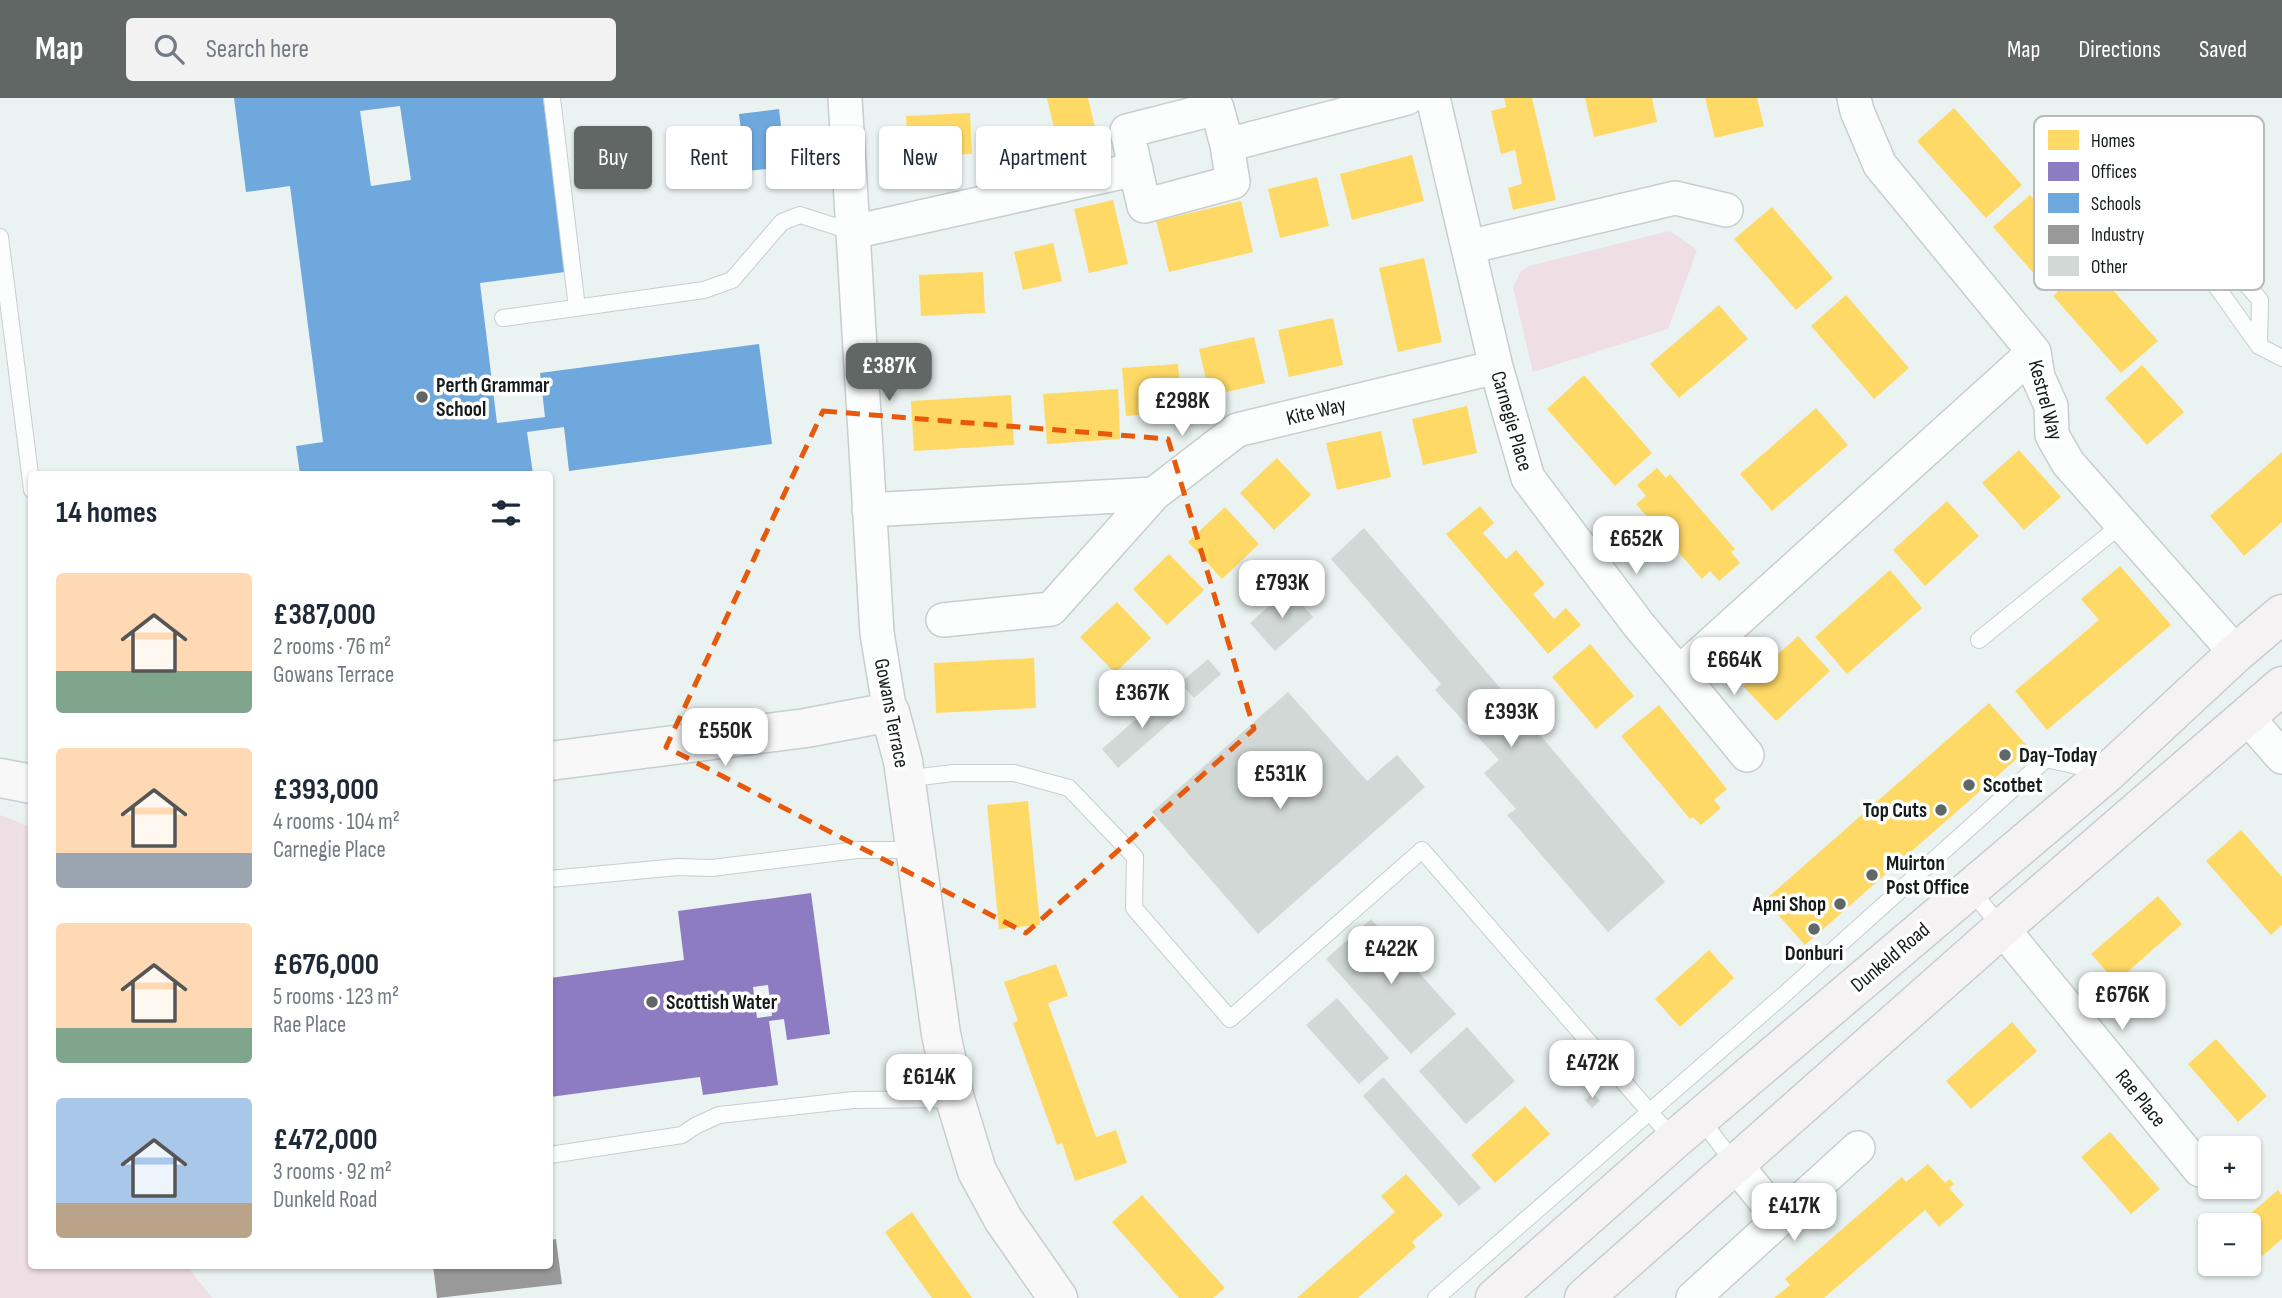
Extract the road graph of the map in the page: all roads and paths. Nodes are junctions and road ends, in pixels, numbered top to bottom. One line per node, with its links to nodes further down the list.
1 (552, 98): 14 (lane)
2 (845, 98): 9 (street, Gowans Terrace)
3 (1407, 98): 6 (street)
4 (1433, 98): 11 (street, Carnegie Place)
5 (1854, 98): 17 (street, Kestrel Way)
6 (1227, 145): 7 (street); 7 (street)
7 (1136, 169): 9 (street)
8 (1726, 210): 11 (street)
9 (852, 232): 14 (lane); 22 (street, Gowans Terrace)
10 (0, 237): 20 (lane)
11 (1468, 247): 19 (street, Carnegie Place)
12 (2219, 290): 16 (lane)
13 (2251, 290): 16 (lane)
14 (577, 308): 15 (lane)
15 (503, 318)
16 (2259, 346): 18 (lane)
17 (2034, 352): 23 (street, Kestrel Way); 28 (street)
18 (2282, 358)
19 (1496, 367): 21 (street, Kite Way); 28 (street, Carnegie Place)
20 (30, 471)
21 (1154, 494): 22 (street); 25 (street, Kite Way)
22 (869, 510): 30 (street, Gowans Terrace)
23 (2122, 524): 26 (lane); 27 (street, Kestrel Way)
24 (2282, 614): 27 (main road, Dunkeld Road)
25 (943, 620)
26 (1979, 640)
27 (2236, 653): 35 (main road, Dunkeld Road)
28 (1679, 673): 32 (street, Carnegie Place)
29 (2282, 686): 31 (main road)
30 (890, 712): 34 (street); 37 (street, Gowans Terrace)
31 (2247, 717): 33 (street); 42 (main road)
32 (1747, 755)
33 (2282, 757)
34 (553, 761)
35 (2107, 773): 41 (main road, Dunkeld Road); 44 (lane)
36 (0, 778): 38 (street)
37 (904, 779): 39 (street, Gowans Terrace); 44 (lane)
38 (28, 783)
39 (913, 850): 40 (lane); 43 (street, Gowans Terrace)
40 (553, 880)
41 (1970, 889): 42 (lane); 45 (main road, Dunkeld Road)
42 (2002, 928): 48 (main road); 49 (street, Rae Place)
43 (955, 1099): 47 (lane); 51 (street, Gowans Terrace)
44 (1649, 1112): 45 (lane); 52 (lane)
45 (1687, 1129): 48 (lane); 53 (main road, Dunkeld Road)
46 (1858, 1148): 50 (street)
47 (553, 1155)
48 (1735, 1164): 50 (street); 54 (main road)
49 (2198, 1168)
50 (1780, 1219): 55 (street)
51 (1058, 1298)
52 (1436, 1298)
53 (1495, 1298)
54 (1584, 1298)
55 (1693, 1298)

